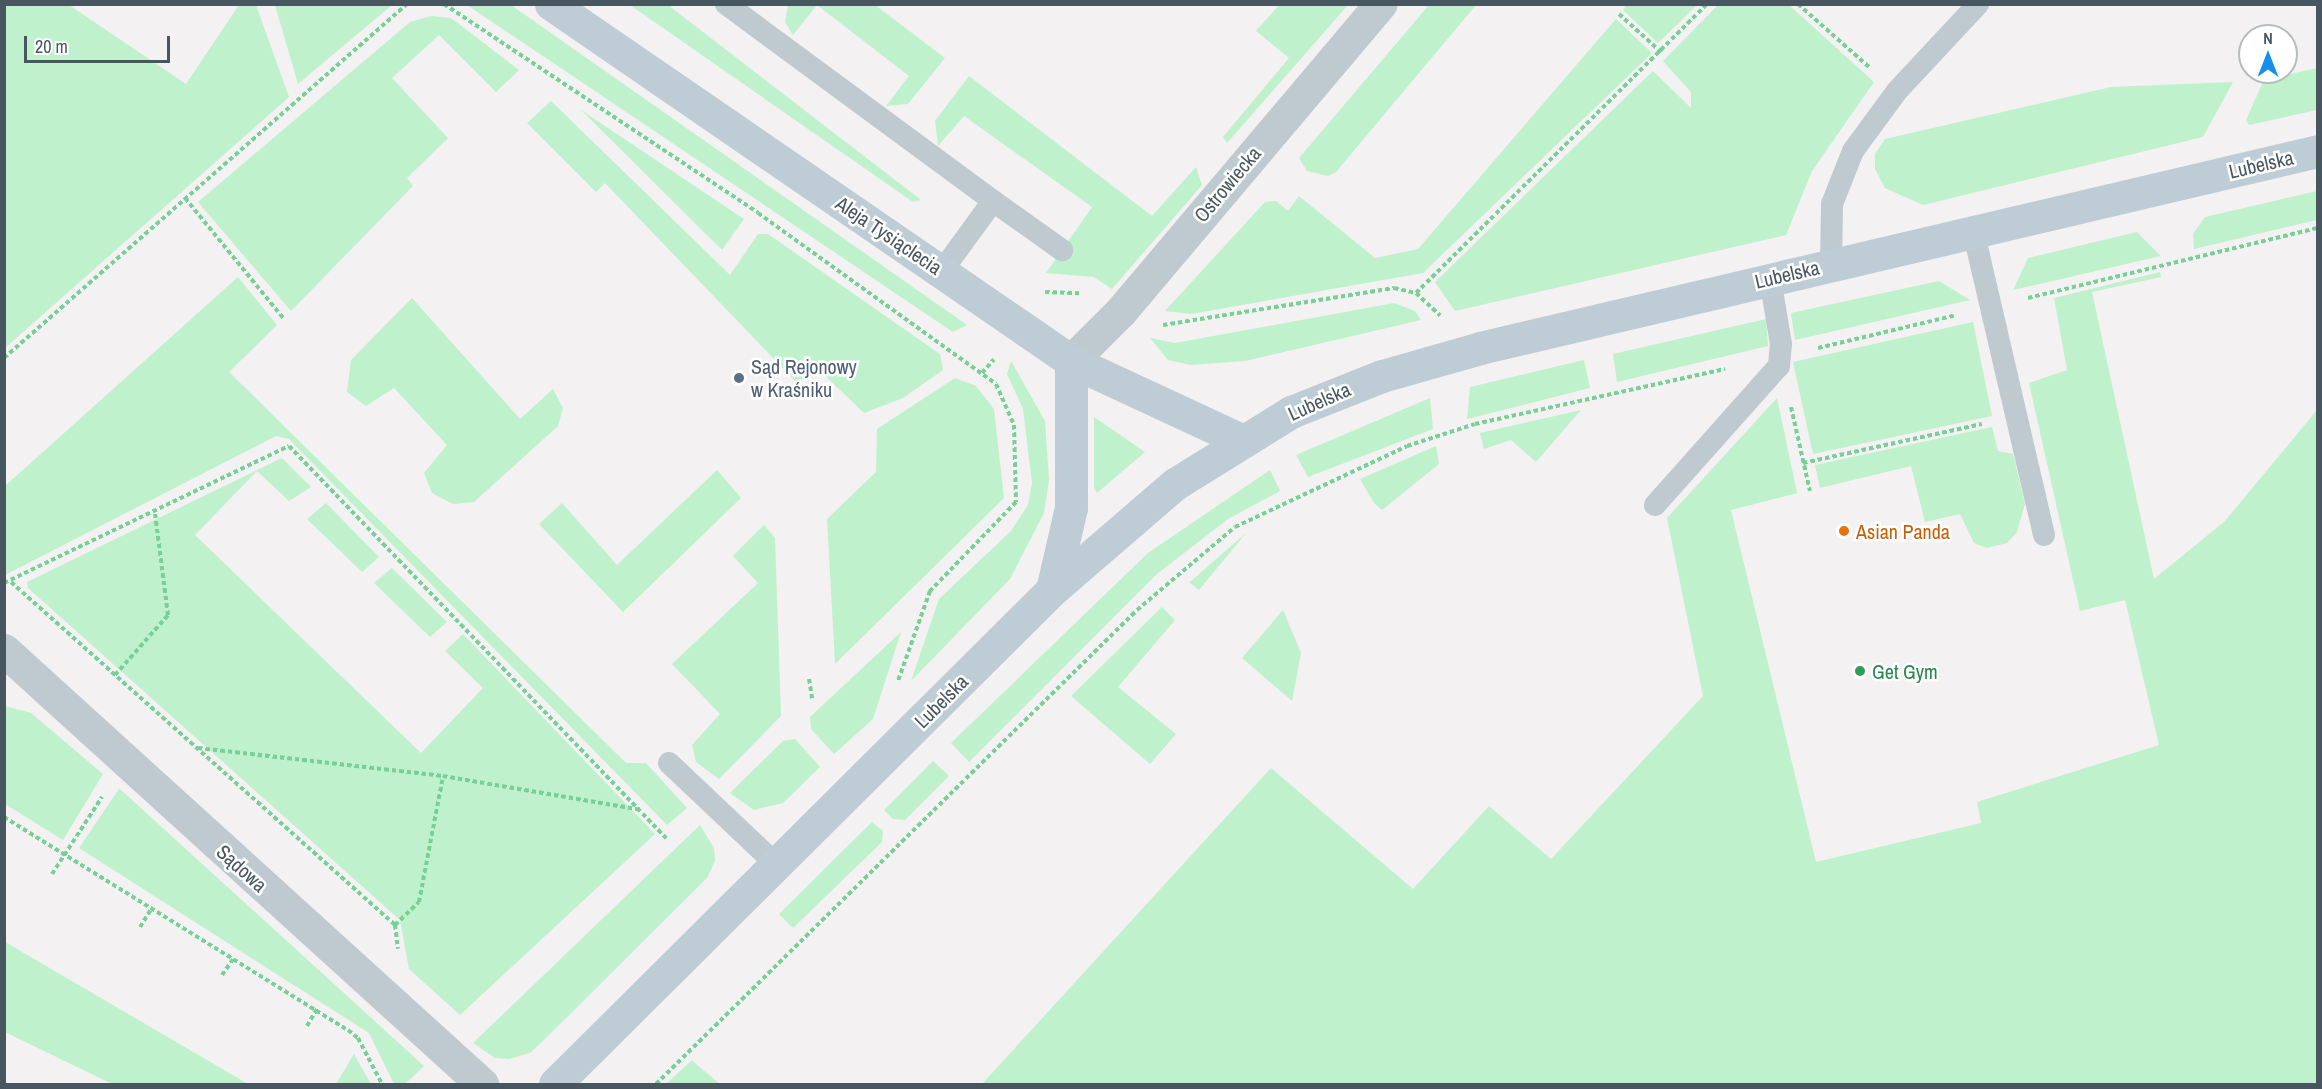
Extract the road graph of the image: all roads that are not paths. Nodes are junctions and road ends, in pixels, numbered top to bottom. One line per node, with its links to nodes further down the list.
1 (551, 4): 10 (street, Aleja Tysiąclecia)
2 (726, 4): 6 (lane)
3 (1380, 4): 12 (street, Ostrowiecka)
4 (1978, 4): 9 (lane)
5 (2318, 151): 7 (street, Lubelska)
6 (993, 201): 8 (lane); 10 (lane)
7 (1973, 230): 9 (street, Lubelska); 15 (lane)
8 (1062, 250)
9 (1831, 264): 11 (street, Lubelska)
10 (942, 271): 12 (street, Aleja Tysiąclecia)
11 (1770, 278): 13 (street, Lubelska); 14 (lane)
12 (1071, 361): 13 (street, Aleja Tysiąclecia); 16 (street)
13 (1241, 440): 16 (street, Lubelska)
14 (1655, 506)
15 (2044, 535)
16 (1052, 590): 19 (street, Lubelska)
17 (4, 650): 20 (street, Sądowa)
18 (669, 763): 19 (lane)
19 (777, 865): 21 (street, Lubelska)
20 (482, 1084)
21 (555, 1084)

